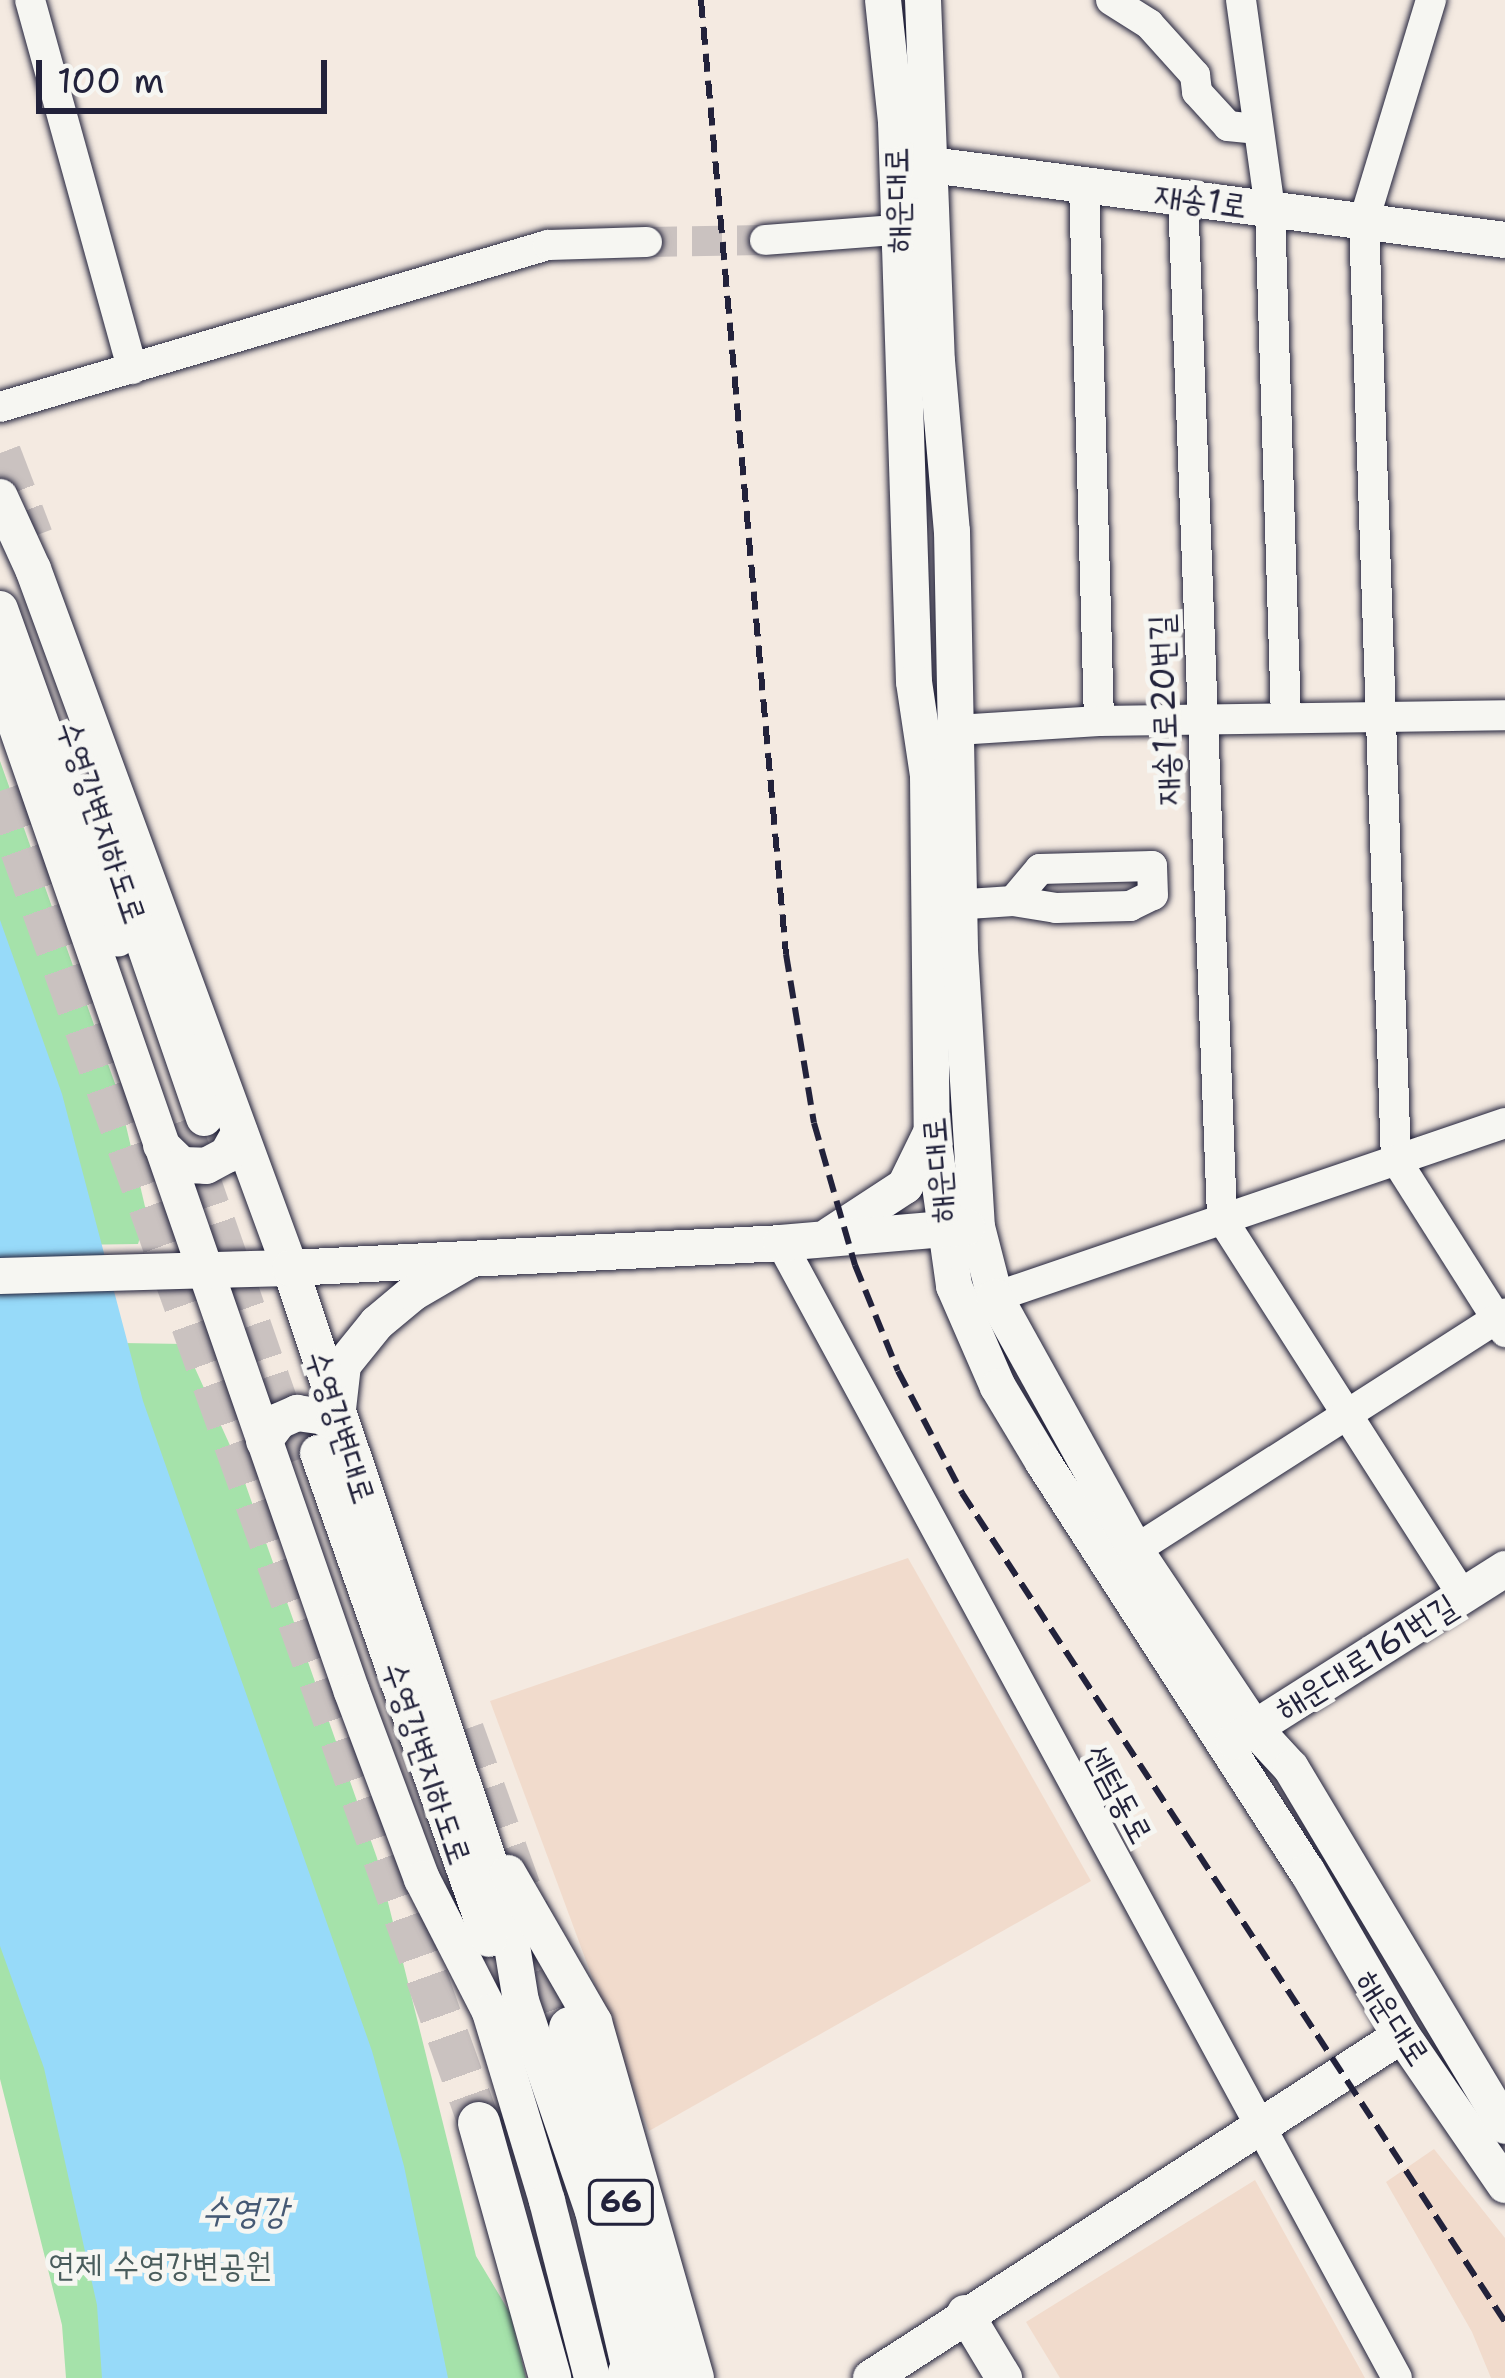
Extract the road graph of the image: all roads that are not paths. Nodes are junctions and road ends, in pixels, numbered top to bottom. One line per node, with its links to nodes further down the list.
1 (30, 0): 19 (street)
2 (859, 0): 8 (main road)
3 (884, 0): 8 (main road, 해운대로)
4 (1111, 0): 9 (street)
5 (1240, 0): 9 (street)
6 (1431, 0): 14 (street)
7 (932, 1): 10 (main road, 해운대로)
8 (891, 65): 10 (main road, 해운대로)
9 (1256, 129): 13 (street)
10 (914, 163): 11 (main road, 재송1로); 15 (main road, 해운대로)
11 (1084, 184): 12 (main road, 재송1로); 29 (street)
12 (1183, 197): 13 (main road, 재송1로); 28 (street, 재송1로20번길)
13 (1270, 209): 14 (main road, 재송1로); 27 (street)
14 (1364, 221): 17 (main road, 재송1로); 26 (street)
15 (916, 229): 16 (street); 30 (main road, 해운대로); 32 (main road, 해운대로)
16 (765, 240)
17 (1505, 240)
18 (646, 242): 19 (street)
19 (132, 369): 20 (street)
20 (0, 406)
21 (0, 497): 36 (main road, 수영강변대로)
22 (0, 527): 34 (main road, 수영강변지하도로)
23 (0, 609): 34 (main road, 수영강변지하도로)
24 (0, 679): 34 (main road, 수영강변대로)
25 (1505, 715): 26 (street)
26 (1377, 717): 27 (street); 37 (street)
27 (1286, 718): 28 (street)
28 (1199, 719): 29 (street); 39 (street, 재송1로20번길)
29 (1099, 721): 30 (street)
30 (957, 730): 32 (main road, 해운대로)
31 (1013, 901): 32 (street)
32 (946, 905): 35 (main road, 해운대로); 40 (main road, 해운대로)
33 (1505, 1123): 37 (street)
34 (182, 1128): 36 (main road); 38 (main road, 수영강변대로)
35 (932, 1130): 40 (main road, 해운대로); 41 (main road)
36 (240, 1132): 44 (main road, 수영강변대로)
37 (1396, 1160): 39 (street); 49 (street)
38 (182, 1206): 45 (main road, 수영강변대로); 46 (main road)
39 (1222, 1219): 48 (street); 50 (street)
40 (959, 1228): 41 (main road); 48 (main road, 해운대로); 56 (main road, 해운대로)
41 (822, 1240): 42 (main road)
42 (781, 1243): 43 (main road); 62 (street, 센텀동로)
43 (472, 1258): 44 (main road); 51 (main road)
44 (290, 1268): 45 (main road); 51 (main road, 수영강변대로)
45 (205, 1272): 46 (main road); 52 (main road, 수영강변대로)
46 (148, 1274): 47 (main road)
47 (0, 1276)
48 (994, 1297): 53 (main road, 해운대로)
49 (1502, 1321): 50 (street)
50 (1347, 1414): 53 (street); 55 (street)
51 (324, 1440): 52 (main road); 57 (main road, 수영강변대로); 58 (main road, 수영강변지하도로)
52 (264, 1441): 58 (main road, 수영강변대로)
53 (1135, 1550): 56 (main road, 해운대로)
54 (1505, 1569): 55 (main road, 해운대로161번길)
55 (1462, 1596): 56 (main road, 해운대로161번길)
56 (1240, 1737): 60 (main road, 해운대로); 63 (main road, 해운대로)
57 (470, 1805): 58 (main road, 수영강변대로); 68 (main road)
58 (506, 2007): 66 (main road, 수영강변대로)
59 (570, 2028): 66 (highway, 66)
60 (1402, 2035): 62 (main road); 63 (main road, 해운대로)
61 (479, 2123): 67 (highway)
62 (1259, 2129): 65 (main road); 71 (street, 센텀동로)
63 (1498, 2130): 64 (main road, 해운대로)
64 (1505, 2185)
65 (965, 2313): 69 (main road); 70 (main road)
66 (630, 2377)
67 (550, 2378)
68 (696, 2378)
69 (871, 2378)
70 (1004, 2378)
71 (1397, 2378)

